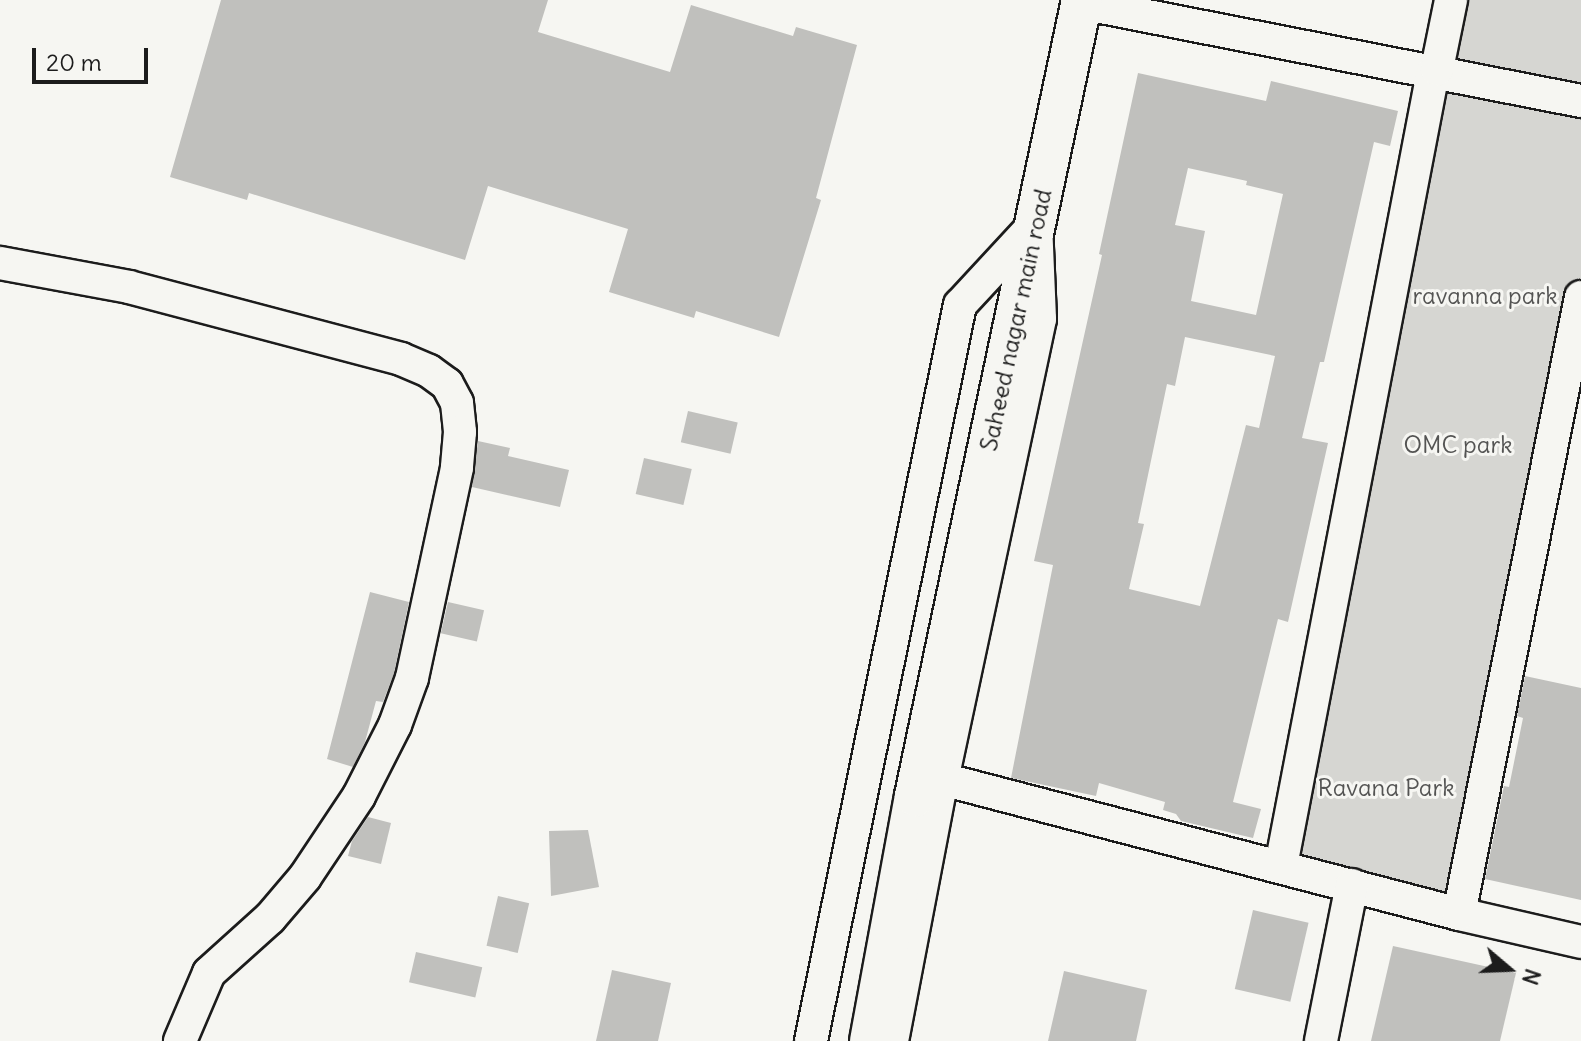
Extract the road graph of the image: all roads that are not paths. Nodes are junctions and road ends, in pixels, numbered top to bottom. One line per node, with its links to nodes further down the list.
1 (1451, 0): 3 (street)
2 (1082, 2): 3 (street); 5 (street, Saheed nagar main road)
3 (1433, 72): 4 (street); 9 (street)
4 (1581, 101)
5 (1036, 223): 8 (street); 14 (street); 15 (street, Saheed nagar main road)
6 (0, 263): 13 (street)
7 (1581, 297): 11 (street)
8 (942, 779): 9 (street); 16 (street)
9 (1281, 866): 10 (street)
10 (1352, 885): 11 (street); 17 (street)
11 (1459, 914): 12 (street)
12 (1581, 942)
13 (180, 1041)
14 (811, 1041)
15 (870, 1041)
16 (892, 1041)
17 (1321, 1041)

